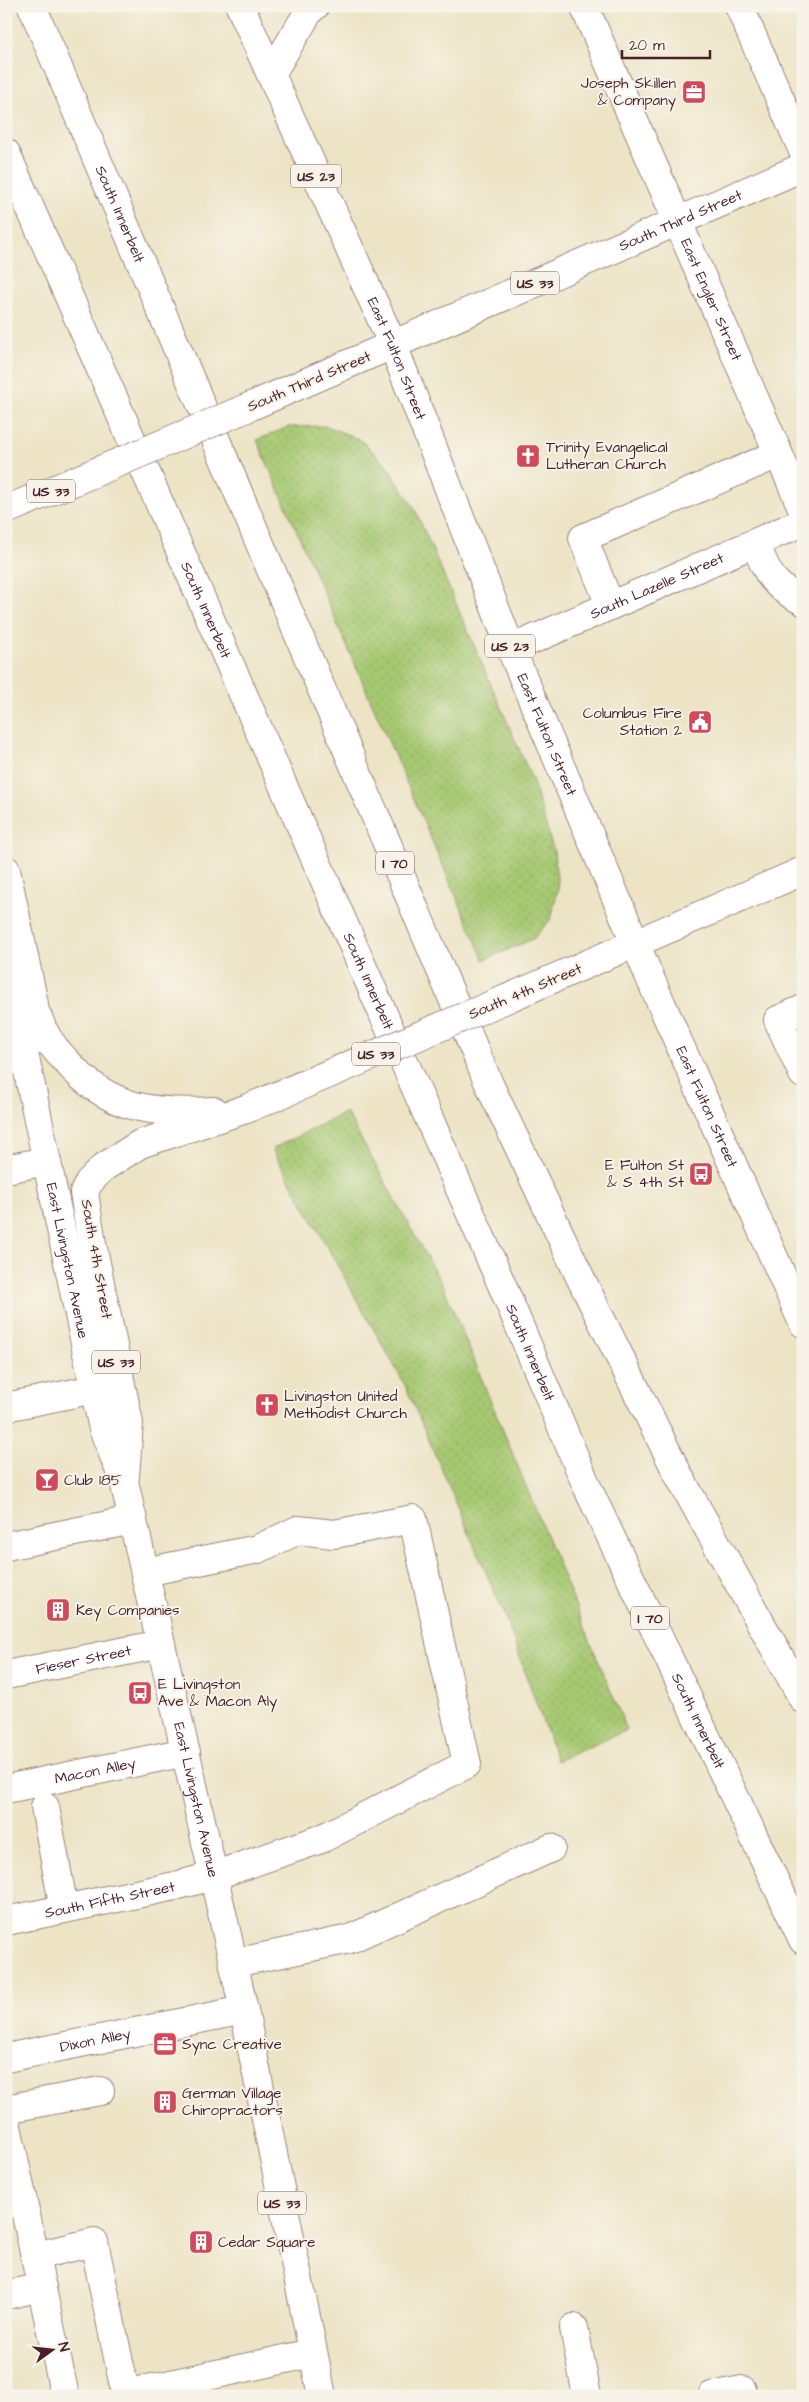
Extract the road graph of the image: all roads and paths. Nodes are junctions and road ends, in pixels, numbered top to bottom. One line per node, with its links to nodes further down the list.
1 (32, 6): 40 (main road, South Innerbelt / I 70)
2 (240, 6): 6 (main road, East Fulton Street / US 23)
3 (315, 6): 6 (main road)
4 (584, 6): 10 (main road, East Engler Street)
5 (739, 6): 7 (main road)
6 (271, 74): 11 (main road, East Fulton Street / US 23)
7 (803, 151)
8 (6, 153): 48 (main road, South Innerbelt / I 70)
9 (803, 167): 10 (main road, South Third Street / US 33)
10 (678, 222): 11 (main road, South Third Street / US 33); 12 (main road, East Engler Street)
11 (393, 345): 13 (main road, South Third Street / US 33, bridge); 19 (main road, East Fulton Street / US 23)
12 (778, 454): 14 (main road, East Engler Street); 18 (main road)
13 (6, 510)
14 (803, 510)
15 (803, 522): 16 (main road, South Lazelle Street)
16 (755, 543): 17 (main road); 18 (main road, South Lazelle Street)
17 (803, 601)
18 (610, 605): 19 (main road, South Lazelle Street)
19 (511, 649): 22 (main road, East Fulton Street / US 23)
20 (6, 870): 24 (main road, East Livingston Avenue / US 33)
21 (803, 871): 22 (main road, South 4th Street)
22 (636, 944): 28 (main road, South 4th Street / US 33, bridge); 31 (main road, East Fulton Street)
23 (6, 967): 26 (main road, East Livingston Avenue)
24 (34, 1004): 28 (main road, South 4th Street); 29 (main road, East Livingston Avenue / US 33)
25 (803, 1009): 27 (main road)
26 (13, 1036): 29 (main road, East Livingston Avenue)
27 (803, 1074)
28 (246, 1109): 34 (main road, South 4th Street / US 33)
29 (45, 1155): 30 (main road); 32 (main road, East Livingston Avenue / US 33)
30 (6, 1169)
31 (803, 1323)
32 (95, 1388): 33 (main road); 34 (main road, East Livingston Avenue / US 33)
33 (6, 1407)
34 (124, 1481): 35 (main road, East Livingston Avenue / US 33)
35 (133, 1520): 36 (main road); 37 (main road, East Livingston Avenue / US 33)
36 (6, 1546)
37 (145, 1572): 38 (main road, East Livingston Avenue / US 33); 45 (main road, South Fifth Street)
38 (161, 1644): 39 (main road, Fieser Street); 41 (main road, East Livingston Avenue / US 33)
39 (6, 1675)
40 (803, 1699)
41 (186, 1752): 42 (main road, Macon Alley); 45 (main road, East Livingston Avenue / US 33)
42 (6, 1789)
43 (45, 1807): 46 (main road)
44 (551, 1848): 49 (main road)
45 (213, 1876): 46 (main road, South Fifth Street); 49 (main road, East Livingston Avenue / US 33)
46 (64, 1909): 47 (main road, South Fifth Street)
47 (6, 1921)
48 (803, 1940)
49 (234, 1963): 50 (main road, East Livingston Avenue / US 33)
50 (244, 2010): 51 (main road, Dixon Alley); 59 (main road, East Livingston Avenue / US 33)
51 (6, 2058)
52 (100, 2091): 53 (main road)
53 (6, 2109)
54 (6, 2122): 55 (main road)
55 (35, 2256): 56 (main road); 61 (main road)
56 (42, 2287): 57 (main road); 62 (main road)
57 (6, 2294)
58 (574, 2328): 64 (main road)
59 (313, 2354): 61 (main road); 63 (main road, East Livingston Avenue / US 33)
60 (742, 2390): 65 (main road)
61 (125, 2395)
62 (65, 2396)
63 (322, 2396)
64 (587, 2396)
65 (712, 2396)

